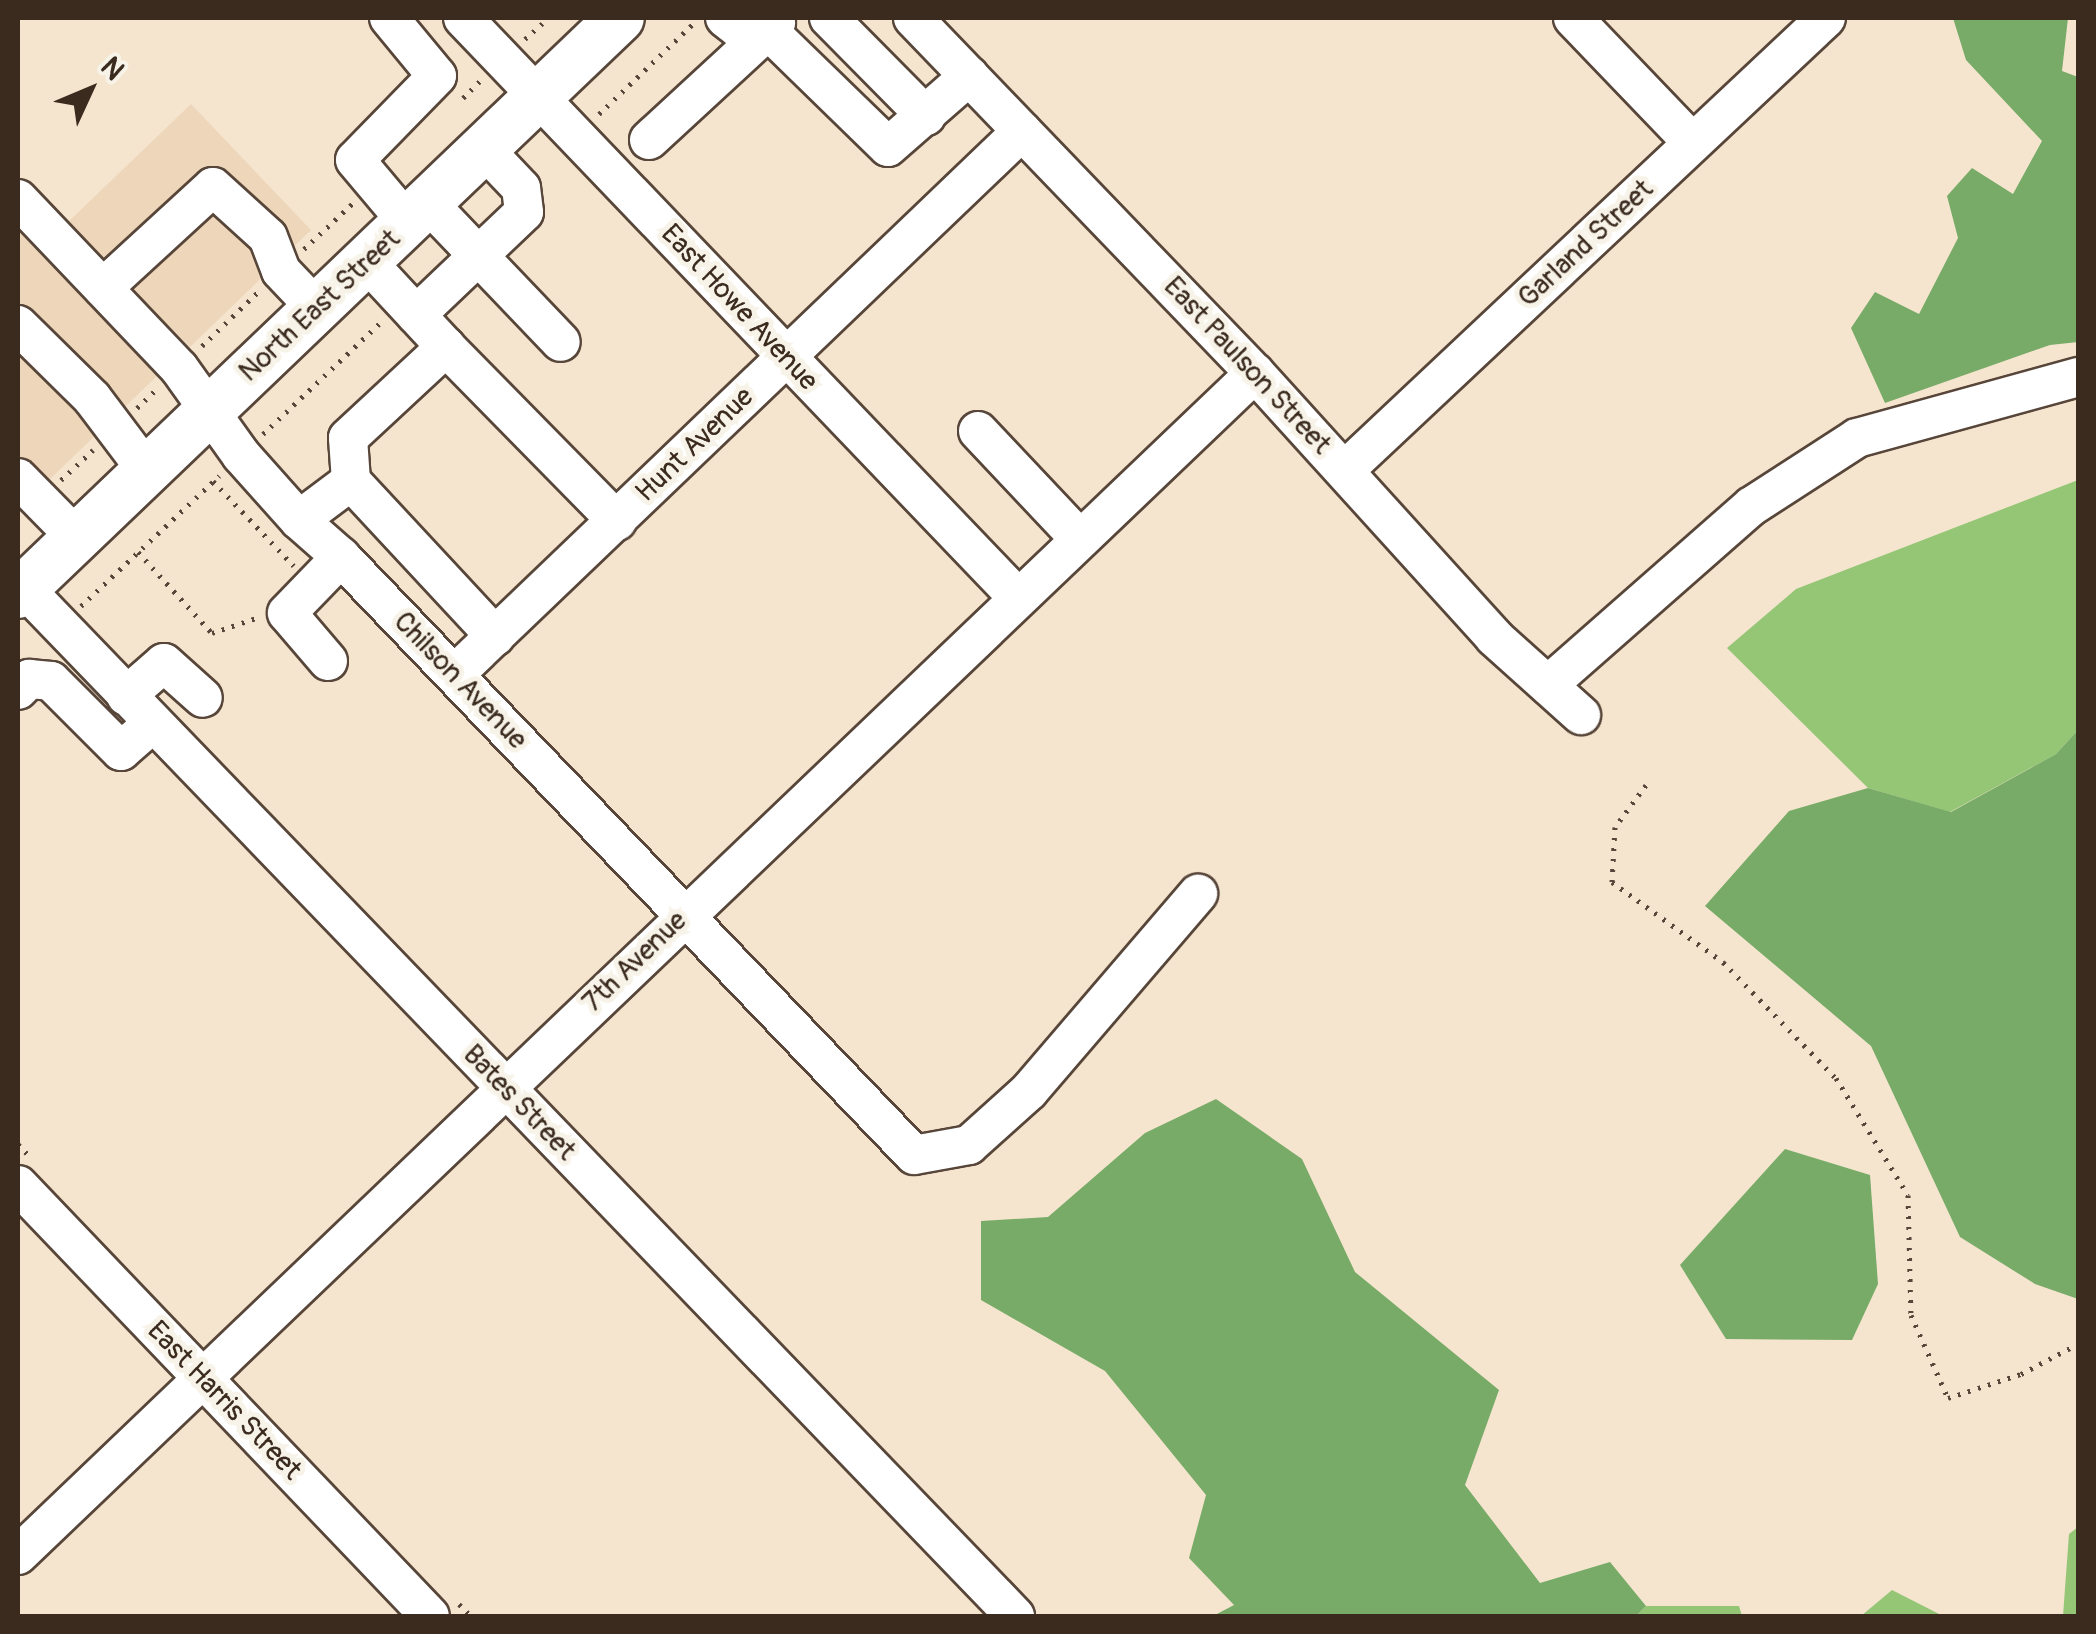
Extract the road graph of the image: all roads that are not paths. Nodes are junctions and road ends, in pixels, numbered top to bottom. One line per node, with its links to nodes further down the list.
1 (388, 18): 18 (street)
2 (620, 18): 11 (main road, North East Street)
3 (725, 18): 9 (street)
4 (829, 18): 12 (street)
5 (913, 18): 10 (street, East Paulson Street)
6 (1573, 18): 15 (street)
7 (1826, 18): 15 (street, Garland Street)
8 (469, 20): 11 (street, East Howe Avenue)
9 (774, 26): 12 (street); 14 (street)
10 (969, 76): 12 (street); 13 (street, East Paulson Street)
11 (538, 96): 16 (main road, North East Street); 27 (street, East Howe Avenue)
12 (926, 116)
13 (1022, 131): 27 (street, Hunt Avenue); 28 (street, East Paulson Street)
14 (649, 140)
15 (1694, 143): 32 (street, Garland Street)
16 (484, 149): 18 (main road, North East Street); 19 (street)
17 (18, 200): 21 (street, Chilson Avenue)
18 (418, 213): 19 (street); 20 (main road, North East Street)
19 (478, 254): 22 (street); 25 (street)
20 (368, 262): 22 (street); 23 (main road, North East Street)
21 (103, 288): 23 (street); 30 (street, Chilson Avenue)
22 (410, 308): 26 (street)
23 (318, 310): 30 (main road, North East Street)
24 (18, 325): 33 (street)
25 (562, 342)
26 (446, 347): 35 (street); 37 (street)
27 (785, 358): 37 (street, Hunt Avenue); 42 (street, East Howe Avenue)
28 (1255, 373): 32 (street, East Paulson Street); 39 (street, 7th Avenue)
29 (2078, 377): 46 (street)
30 (208, 411): 33 (main road, North East Street); 36 (street, Chilson Avenue)
31 (978, 431): 39 (street)
32 (1345, 470): 46 (street, East Paulson Street)
33 (147, 471): 38 (main road, North East Street)
34 (19, 476): 38 (street)
35 (351, 481): 36 (street); 43 (street)
36 (298, 520): 40 (street, Chilson Avenue)
37 (617, 521): 43 (street, Hunt Avenue)
38 (77, 538): 41 (main road, North East Street)
39 (1080, 538): 42 (street, 7th Avenue)
40 (342, 557): 44 (street); 45 (street, Chilson Avenue)
41 (20, 591): 48 (street, Bates Street)
42 (1016, 597): 53 (street, 7th Avenue)
43 (495, 636): 45 (street, Hunt Avenue)
44 (328, 661)
45 (454, 674): 53 (street, Chilson Avenue)
46 (1548, 685): 50 (street, East Paulson Street)
47 (18, 690): 51 (street)
48 (126, 696): 49 (street); 51 (street, Bates Street)
49 (204, 698)
50 (1581, 715)
51 (153, 723): 54 (street, Bates Street)
52 (1198, 894): 53 (street, Chilson Avenue)
53 (683, 916): 54 (street, 7th Avenue)
54 (503, 1087): 56 (street, 7th Avenue); 59 (street, Bates Street)
55 (18, 1184): 56 (street, East Harris Street)
56 (202, 1377): 57 (street, 7th Avenue); 58 (street, East Harris Street)
57 (18, 1554)
58 (430, 1616)
59 (1015, 1616)

